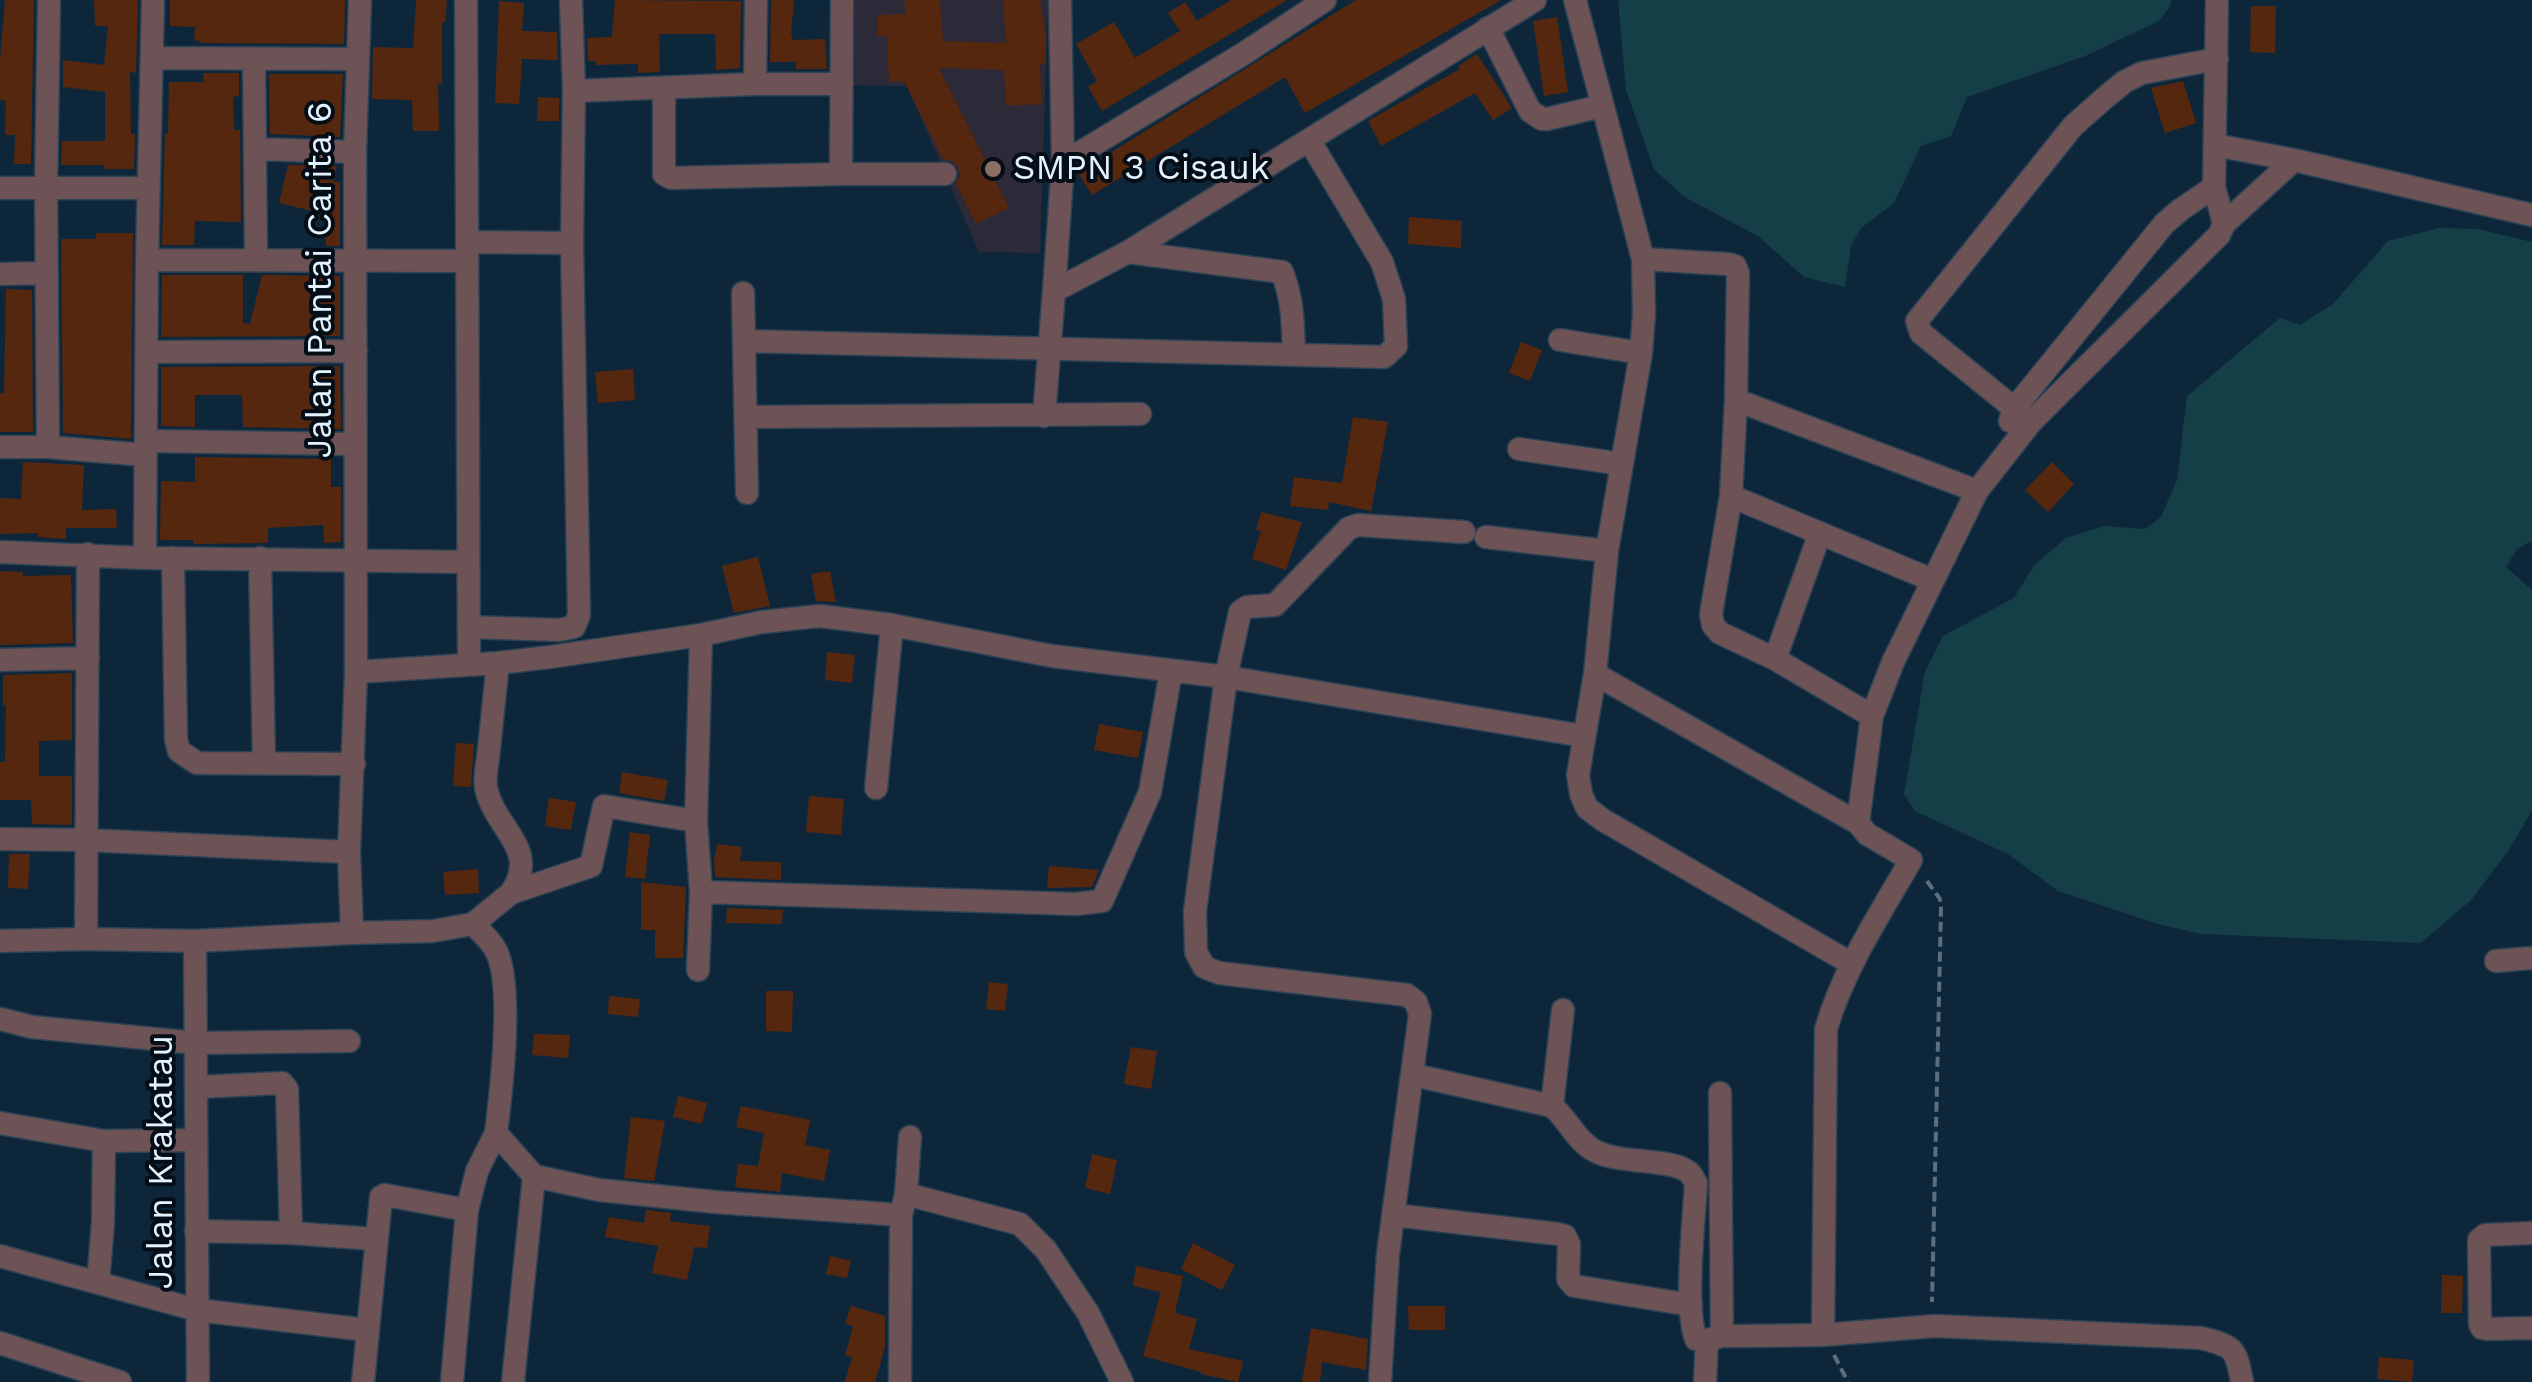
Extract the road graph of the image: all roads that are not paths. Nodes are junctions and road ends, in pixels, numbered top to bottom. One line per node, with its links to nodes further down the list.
1 (49, 0): 34 (street)
2 (153, 0): 15 (street)
3 (360, 0): 18 (street, Jalan Pantai Carita 6)
4 (466, 0): 39 (street)
5 (571, 0): 22 (street)
6 (756, 0): 19 (street)
7 (842, 0): 20 (street)
8 (1060, 0): 29 (street)
9 (1324, 0): 13 (street)
10 (1534, 0): 14 (street)
11 (1575, 0): 23 (street)
12 (2218, 0): 17 (street)
13 (1297, 8): 29 (street)
14 (1488, 28): 23 (street); 24 (street)
15 (153, 58): 16 (street); 35 (street)
16 (254, 59): 18 (street); 26 (street)
17 (2217, 59): 25 (street); 58 (street)
18 (358, 60): 27 (street, Jalan Pantai Carita 6)
19 (755, 84): 20 (street); 21 (street)
20 (842, 84): 30 (street)
21 (664, 88): 22 (street); 30 (street)
22 (574, 91): 38 (street)
23 (1602, 106): 42 (street)
24 (1309, 140): 40 (street); 55 (street)
25 (2216, 145): 28 (street); 32 (street)
26 (255, 149): 27 (street); 41 (street)
27 (355, 152): 44 (street, Jalan Pantai Carita 6)
28 (2294, 160): 36 (street); 37 (street)
29 (1063, 163): 47 (street)
30 (841, 174): 31 (street)
31 (944, 174)
32 (2214, 187): 37 (street); 58 (street)
33 (0, 188): 34 (street)
34 (46, 188): 35 (street); 45 (street)
35 (148, 188): 43 (street)
36 (2532, 214)
37 (2224, 224): 58 (street)
38 (572, 243): 39 (street); 81 (street)
39 (466, 251): 44 (street); 78 (street)
40 (1128, 252): 47 (street); 55 (street)
41 (256, 259): 43 (street); 44 (street)
42 (1643, 259): 54 (street); 56 (street)
43 (147, 260): 53 (street)
44 (356, 261): 52 (street, Jalan Pantai Carita 6)
45 (47, 272): 46 (street); 63 (street)
46 (0, 274)
47 (1054, 292): 51 (street)
48 (743, 293): 50 (street)
49 (1560, 340): 54 (street)
50 (744, 341): 51 (street); 60 (street)
51 (1048, 349): 55 (street); 59 (street)
52 (356, 351): 53 (street); 61 (street, Jalan Pantai Carita 6)
53 (148, 352): 64 (street)
54 (1640, 353): 66 (street)
55 (1294, 354)
56 (1736, 400): 67 (street); 69 (street)
57 (1140, 414): 59 (street)
58 (2022, 415): 67 (street)
59 (1044, 416): 60 (street)
60 (747, 417): 68 (street)
61 (355, 444): 64 (street); 77 (street, Jalan Pantai Carita 6)
62 (0, 447): 63 (street)
63 (48, 447): 64 (street)
64 (146, 448): 74 (street)
65 (1520, 449): 66 (street)
66 (1622, 464): 71 (street)
67 (1977, 492): 79 (street)
68 (747, 493)
69 (1730, 496): 70 (street); 84 (street)
70 (1820, 533): 79 (street); 84 (street)
71 (1607, 551): 90 (street); 91 (street)
72 (0, 552): 73 (street)
73 (88, 554): 74 (street); 83 (street)
74 (145, 558): 75 (street)
75 (173, 558): 76 (street); 94 (street)
76 (260, 558): 77 (street); 94 (street)
77 (354, 560): 78 (street); 89 (street, Jalan Pantai Carita 6)
78 (468, 562): 81 (street)
79 (1932, 580): 92 (street)
80 (892, 624): 82 (street); 88 (street); 96 (street)
81 (469, 627): 87 (street)
82 (700, 634): 86 (street); 97 (street)
83 (88, 658): 85 (street); 100 (street)
84 (1775, 659): 92 (street)
85 (0, 660)
86 (498, 663): 87 (street); 103 (street)
87 (470, 664): 89 (street)
88 (1171, 671): 91 (street); 102 (street)
89 (356, 672): 95 (street, Jalan Pantai Carita 6)
90 (1595, 674): 93 (street); 98 (street)
91 (1226, 677): 93 (street); 117 (street)
92 (1872, 716): 98 (street)
93 (1584, 736): 111 (street)
94 (264, 763): 95 (street)
95 (354, 764): 101 (street, Jalan Pantai Carita 6)
96 (876, 788)
97 (696, 821): 102 (street); 103 (street)
98 (1858, 823): 111 (street)
99 (0, 839): 100 (street)
100 (85, 840): 101 (street); 106 (street)
101 (350, 852): 105 (street, Jalan Pantai Carita 6)
102 (700, 892): 112 (street)
103 (511, 893): 104 (street)
104 (473, 924): 105 (street); 122 (street)
105 (352, 933): 108 (street)
106 (86, 940): 107 (street); 108 (street)
107 (0, 941)
108 (195, 941): 116 (street, Jalan Krakatau)
109 (2532, 958): 110 (street)
110 (2496, 961)
111 (1852, 964): 140 (street)
112 (698, 970)
113 (1563, 1010): 120 (street)
114 (0, 1019): 116 (street)
115 (349, 1042): 116 (street)
116 (196, 1043): 118 (street, Jalan Krakatau)
117 (1414, 1076): 120 (street); 129 (street)
118 (196, 1087): 124 (street, Jalan Krakatau); 131 (street)
119 (1720, 1092): 141 (street)
120 (1552, 1106): 136 (street)
121 (0, 1123): 125 (street)
122 (496, 1133): 126 (street); 128 (street)
123 (910, 1137): 127 (street)
124 (195, 1140): 125 (street); 130 (street, Jalan Krakatau)
125 (104, 1142): 135 (street)
126 (534, 1176): 127 (street); 147 (street)
127 (903, 1204): 148 (street); 149 (street)
128 (467, 1210): 133 (street); 146 (street)
129 (1394, 1215): 136 (street); 150 (street)
130 (196, 1232): 131 (street); 137 (street, Jalan Krakatau)
131 (290, 1233): 133 (street)
132 (2532, 1234): 138 (street)
133 (375, 1238): 139 (street)
134 (0, 1256): 135 (street)
135 (98, 1283): 137 (street)
136 (1690, 1305): 141 (street)
137 (197, 1310): 139 (street); 144 (street, Jalan Krakatau)
138 (2532, 1328)
139 (367, 1330): 145 (street)
140 (1823, 1335): 141 (street); 152 (street)
141 (1714, 1338): 151 (street)
142 (0, 1343): 143 (street)
143 (120, 1382)
144 (198, 1382)
145 (362, 1382)
146 (452, 1382)
147 (513, 1382)
148 (900, 1382)
149 (1122, 1382)
150 (1380, 1382)
151 (1705, 1382)
152 (2242, 1382)

